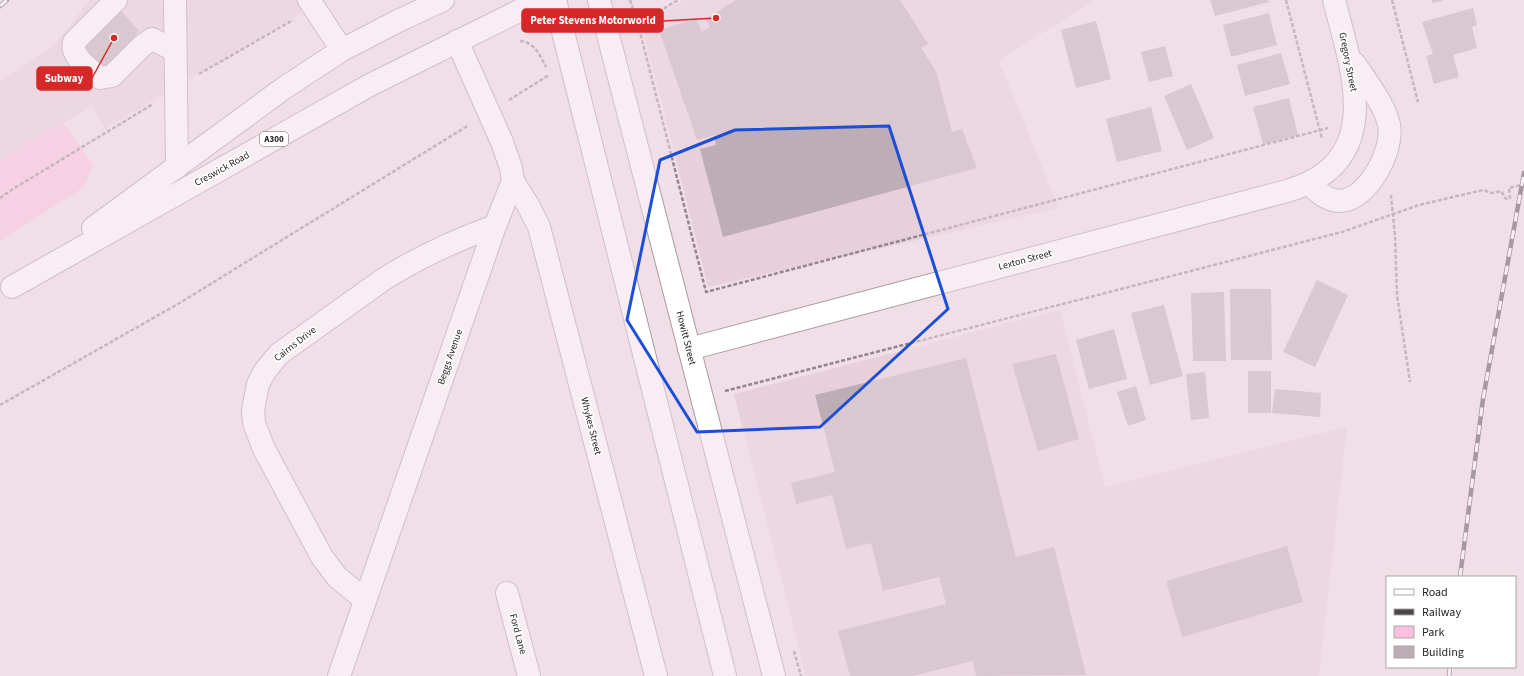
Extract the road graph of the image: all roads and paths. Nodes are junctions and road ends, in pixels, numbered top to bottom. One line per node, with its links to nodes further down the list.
1 (116, 0): 17 (main road)
2 (175, 0): 17 (main road)
3 (541, 0): 14 (main road, Creswick Road / A300)
4 (555, 0): 44 (main road)
5 (599, 0): 35 (main road, Howitt Street)
6 (630, 0): 13 (path)
7 (678, 0): 13 (path)
8 (1286, 0): 23 (path)
9 (1334, 0): 16 (main road, Gregory Street)
10 (1392, 0): 20 (path)
11 (430, 3): 18 (main road, Creswick Road / A300)
12 (312, 5): 18 (main road); 19 (path)
13 (638, 24): 23 (path)
14 (457, 41): 21 (main road); 34 (main road, Creswick Road / A300)
15 (520, 41): 21 (path)
16 (1346, 48): 25 (main road, Gregory Street); 26 (main road)
17 (174, 50): 19 (main road)
18 (342, 50): 27 (main road, Creswick Road / A300)
19 (175, 89): 27 (main road); 31 (path)
20 (1418, 102)
21 (489, 112): 28 (main road); 38 (path)
22 (1328, 128): 23 (path)
23 (1320, 130): 24 (path)
24 (1323, 143)
25 (1347, 148): 29 (main road, Lexton Street)
26 (1381, 164): 29 (main road); 32 (path)
27 (177, 167): 34 (main road, Creswick Road / A300)
28 (513, 181): 33 (main road, Beggs Avenue); 43 (main road, Whykes Street)
29 (1309, 184): 35 (main road, Lexton Street)
30 (1524, 184): 32 (path)
31 (0, 198)
32 (1394, 215): 36 (path); 37 (path)
33 (495, 226): 40 (main road, Beggs Avenue); 40 (main road, Cairns Drive)
34 (6, 291)
35 (688, 349): 45 (main road, Howitt Street)
36 (1410, 382)
37 (725, 391)
38 (0, 405)
39 (507, 593): 42 (main road, Ford Lane)
40 (365, 600): 41 (main road, Beggs Avenue)
41 (338, 676)
42 (528, 676)
43 (656, 676)
44 (725, 676)
45 (774, 676)

